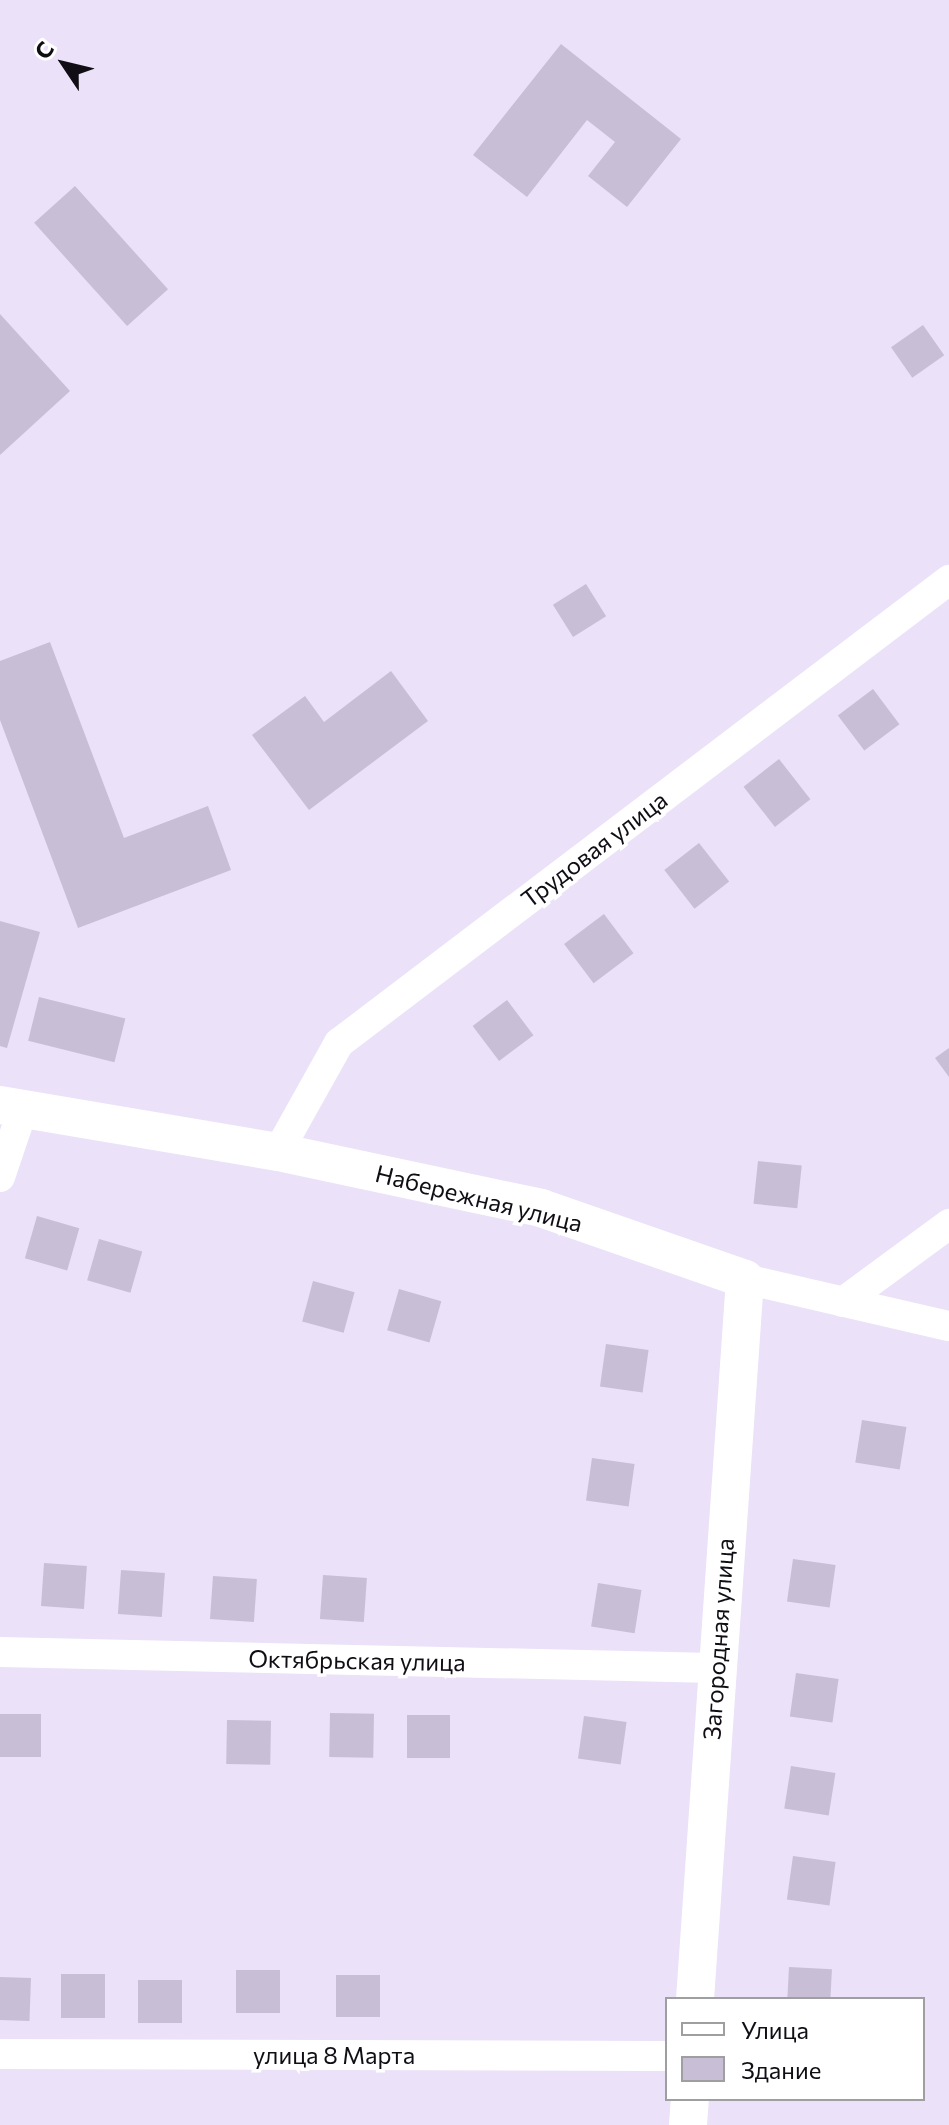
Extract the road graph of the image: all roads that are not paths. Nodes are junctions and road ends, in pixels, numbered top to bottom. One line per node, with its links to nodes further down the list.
1 (949, 580): 3 (street, Трудовая улица)
2 (12, 1107): 3 (street, Набережная улица); 4 (street)
3 (278, 1152): 6 (street, Набережная улица)
4 (0, 1177)
5 (949, 1224): 7 (street)
6 (745, 1279): 7 (street, Набережная улица); 10 (street, Загородная улица)
7 (843, 1302): 8 (street, Набережная улица)
8 (949, 1326)
9 (0, 1652): 10 (street, Октябрьская улица)
10 (714, 1668): 11 (street, Загородная улица)
11 (695, 1997)
12 (0, 2054): 13 (street, улица 8 Марта)
13 (665, 2056)
14 (690, 2101): 15 (street)
15 (688, 2125)

